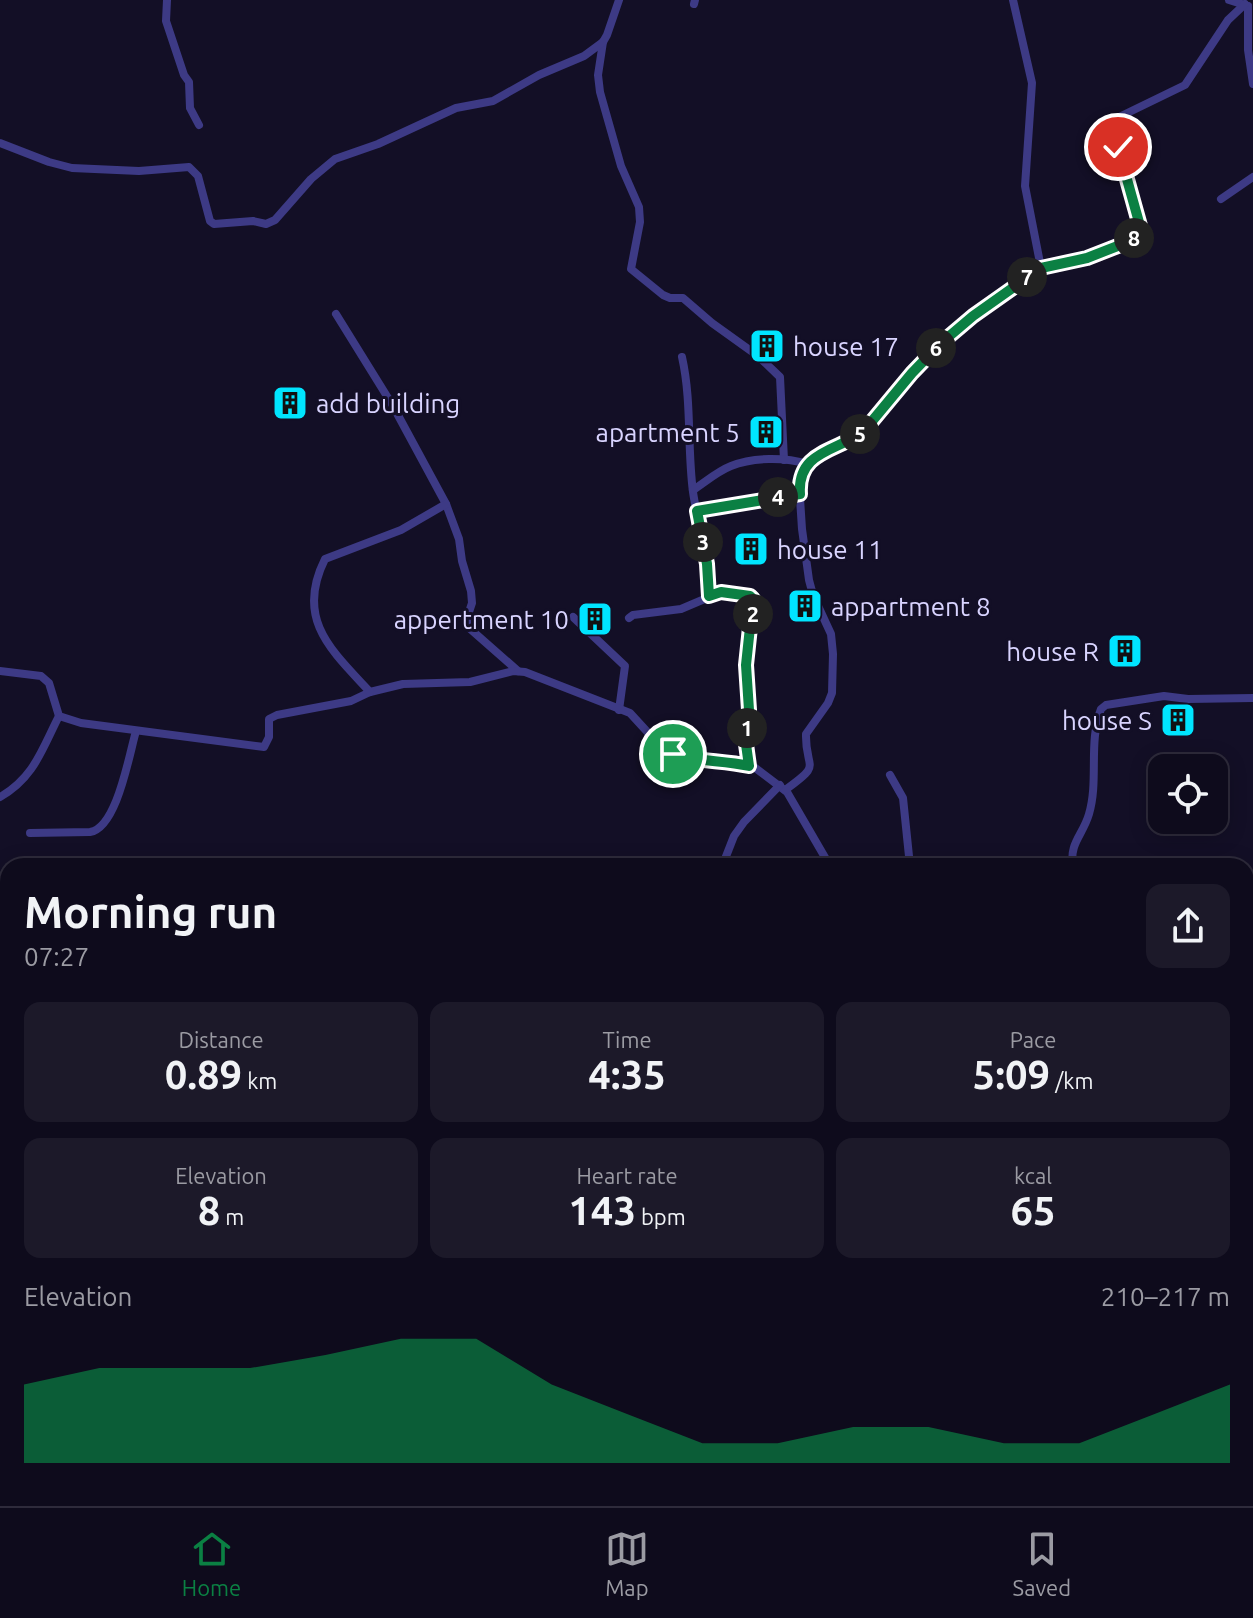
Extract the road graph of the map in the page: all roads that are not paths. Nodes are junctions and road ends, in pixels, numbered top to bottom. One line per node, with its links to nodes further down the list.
1 (167, 0): 8 (street)
2 (619, 0): 6 (street)
3 (1013, 0): 12 (street)
4 (1229, 0): 5 (street)
5 (1249, 6): 7 (street); 12 (street)
6 (603, 42): 9 (street); 15 (street)
7 (1253, 84)
8 (199, 125)
9 (0, 143)
10 (1253, 177): 11 (street)
11 (1221, 199)
12 (1041, 268): 16 (street)
13 (336, 314): 19 (street)
14 (682, 357): 17 (street)
15 (784, 460): 16 (street); 17 (street)
16 (808, 464): 18 (street)
17 (693, 490): 20 (street)
18 (800, 494): 20 (street); 33 (street)
19 (446, 504): 25 (street); 26 (street)
20 (697, 511): 21 (street)
21 (709, 596): 23 (street); 31 (street)
22 (573, 617): 28 (street)
23 (629, 618)
24 (0, 671): 29 (street)
25 (518, 671): 26 (street); 28 (street)
26 (370, 692): 30 (street)
27 (1253, 698): 39 (street)
28 (619, 710): 31 (street)
29 (59, 716): 30 (street); 34 (street)
30 (136, 731): 35 (street)
31 (749, 766): 33 (street)
32 (890, 775): 38 (street)
33 (783, 788): 36 (street); 37 (street)
34 (0, 797)
35 (30, 833)
36 (725, 858)
37 (825, 858)
38 (909, 858)
39 (1072, 858)

